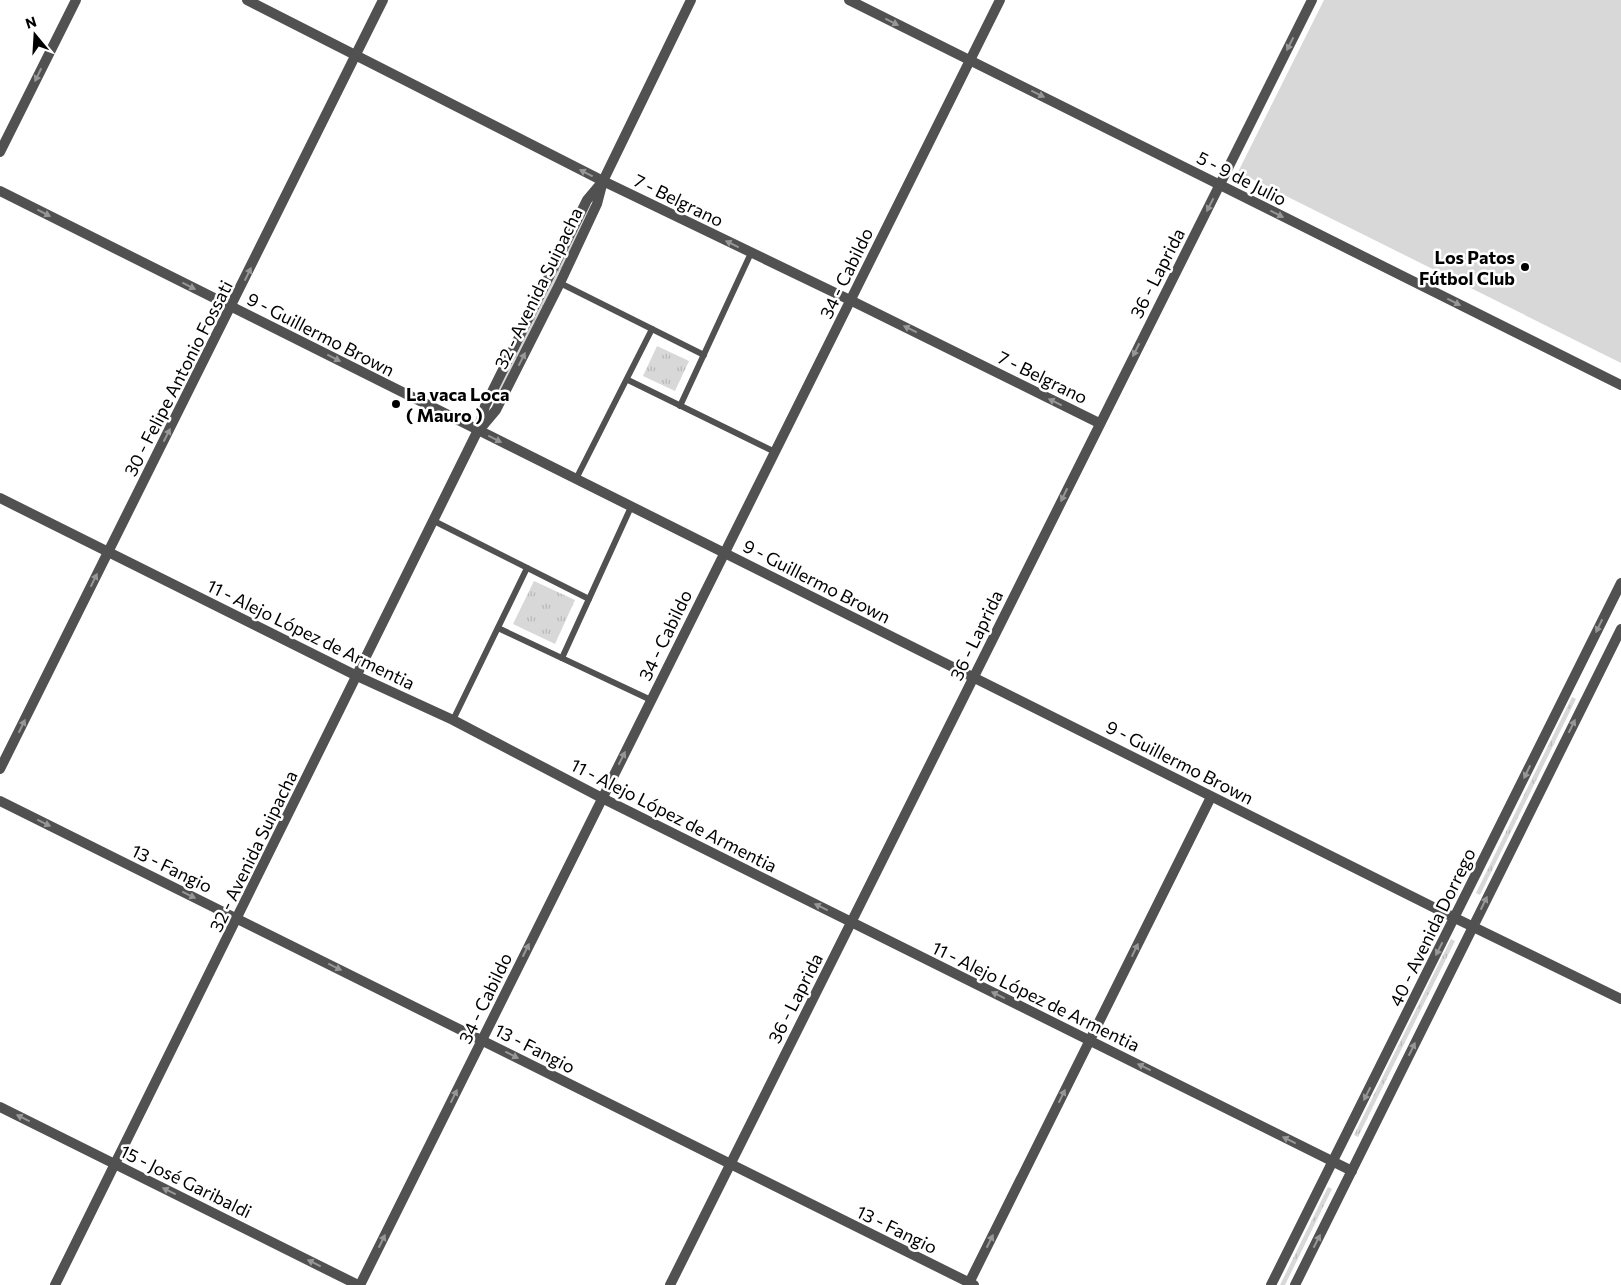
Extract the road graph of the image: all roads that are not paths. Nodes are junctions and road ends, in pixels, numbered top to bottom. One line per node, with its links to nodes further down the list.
1 (76, 0): 10 (street, one-way to 10)
2 (247, 0): 8 (street, 7 - Belgrano)
3 (383, 0): 8 (street, 30 - Felipe Antonio Fossati)
4 (691, 0): 11 (street, 32 - Avenida Suipacha)
5 (849, 0): 9 (street, 5 - 9 de Julio, one-way to 9)
6 (1000, 0): 9 (street, 34 - Cabildo)
7 (1312, 0): 12 (street, 36 - Laprida, one-way to 12)
8 (356, 54): 11 (street, 7 - Belgrano, one-way to 8); 17 (street, 30 - Felipe Antonio Fossati, one-way to 8)
9 (970, 60): 12 (street, 5 - 9 de Julio, one-way to 12); 16 (street, 34 - Cabildo)
10 (0, 152)
11 (603, 182): 14 (street, 7 - Belgrano, one-way to 11); 15 (street, 32 - Avenida Suipacha); 24 (street, 32 - Avenida Suipacha)
12 (1220, 185): 21 (street, 5 - 9 de Julio, one-way to 21); 23 (street, 36 - Laprida, one-way to 23)
13 (0, 191): 17 (street, 9 - Guillermo Brown, one-way to 17)
14 (751, 253): 16 (street, 7 - Belgrano); 19 (lane)
15 (560, 283): 18 (lane); 24 (street, 32 - Avenida Suipacha, one-way to 15)
16 (850, 300): 23 (street, 7 - Belgrano, one-way to 16); 25 (street, 34 - Cabildo)
17 (231, 307): 24 (street, 9 - Guillermo Brown, one-way to 24); 30 (street, 30 - Felipe Antonio Fossati, one-way to 17)
18 (652, 329): 19 (lane); 20 (lane)
19 (704, 355): 22 (lane)
20 (628, 380): 22 (lane); 26 (lane)
21 (1621, 385)
22 (680, 406): 25 (lane)
23 (1099, 424): 39 (street, 36 - Laprida, one-way to 39)
24 (478, 430): 26 (street, 9 - Guillermo Brown, one-way to 26); 29 (street, 32 - Avenida Suipacha)
25 (775, 452): 31 (street, 34 - Cabildo)
26 (576, 479): 28 (street, 9 - Guillermo Brown)
27 (0, 498): 30 (street, 11 - Alejo López de Armentia)
28 (631, 506): 31 (street, 9 - Guillermo Brown); 34 (lane)
29 (434, 521): 32 (lane); 38 (street, 32 - Avenida Suipacha)
30 (108, 552): 38 (street, 11 - Alejo López de Armentia); 42 (street, 30 - Felipe Antonio Fossati, one-way to 30)
31 (724, 553): 39 (street, 9 - Guillermo Brown); 40 (street, 34 - Cabildo)
32 (527, 568): 34 (lane); 35 (lane)
33 (1621, 582): 46 (street, 40 - Avenida Dorrego, one-way to 46)
34 (589, 599): 37 (lane)
35 (498, 628): 37 (lane); 41 (lane)
36 (1621, 629): 49 (street, 40 - Avenida Dorrego, one-way to 36)
37 (562, 658): 40 (lane)
38 (357, 676): 41 (street, 11 - Alejo López de Armentia); 47 (street, 32 - Avenida Suipacha)
39 (973, 678): 43 (street, 9 - Guillermo Brown); 48 (street, 36 - Laprida)
40 (651, 700): 44 (street, 34 - Cabildo, one-way to 40)
41 (452, 720): 44 (street, 11 - Alejo López de Armentia)
42 (0, 770)
43 (1211, 796): 46 (street, 9 - Guillermo Brown); 52 (street, one-way to 43)
44 (602, 798): 48 (street, 11 - Alejo López de Armentia, one-way to 44); 51 (street, 34 - Cabildo, one-way to 44)
45 (0, 801): 47 (street, 13 - Fangio, one-way to 47)
46 (1455, 918): 49 (street, 9 - Guillermo Brown); 54 (street, 40 - Avenida Dorrego, one-way to 54)
47 (238, 919): 51 (street, 13 - Fangio, one-way to 51); 56 (street, 32 - Avenida Suipacha)
48 (851, 922): 52 (street, 11 - Alejo López de Armentia, one-way to 48); 55 (street, 36 - Laprida)
49 (1472, 927): 50 (street, 9 - Guillermo Brown); 57 (street, 40 - Avenida Dorrego, one-way to 49)
50 (1621, 999)
51 (482, 1040): 55 (street, 13 - Fangio, one-way to 55); 60 (street, 34 - Cabildo, one-way to 51)
52 (1090, 1040): 54 (street, 11 - Alejo López de Armentia, one-way to 52); 58 (street, one-way to 52)
53 (0, 1107): 56 (street, 15 - José Garibaldi, one-way to 53)
54 (1333, 1162): 57 (street, 11 - Alejo López de Armentia); 62 (street, 40 - Avenida Dorrego)
55 (730, 1164): 58 (street, 13 - Fangio); 61 (street, 36 - Laprida)
56 (116, 1165): 59 (street, 32 - Avenida Suipacha); 60 (street, 15 - José Garibaldi, one-way to 56)
57 (1352, 1171): 63 (street, 40 - Avenida Dorrego, one-way to 57)
58 (971, 1284)
59 (55, 1285)
60 (359, 1285)
61 (670, 1285)
62 (1271, 1285)
63 (1295, 1285)

